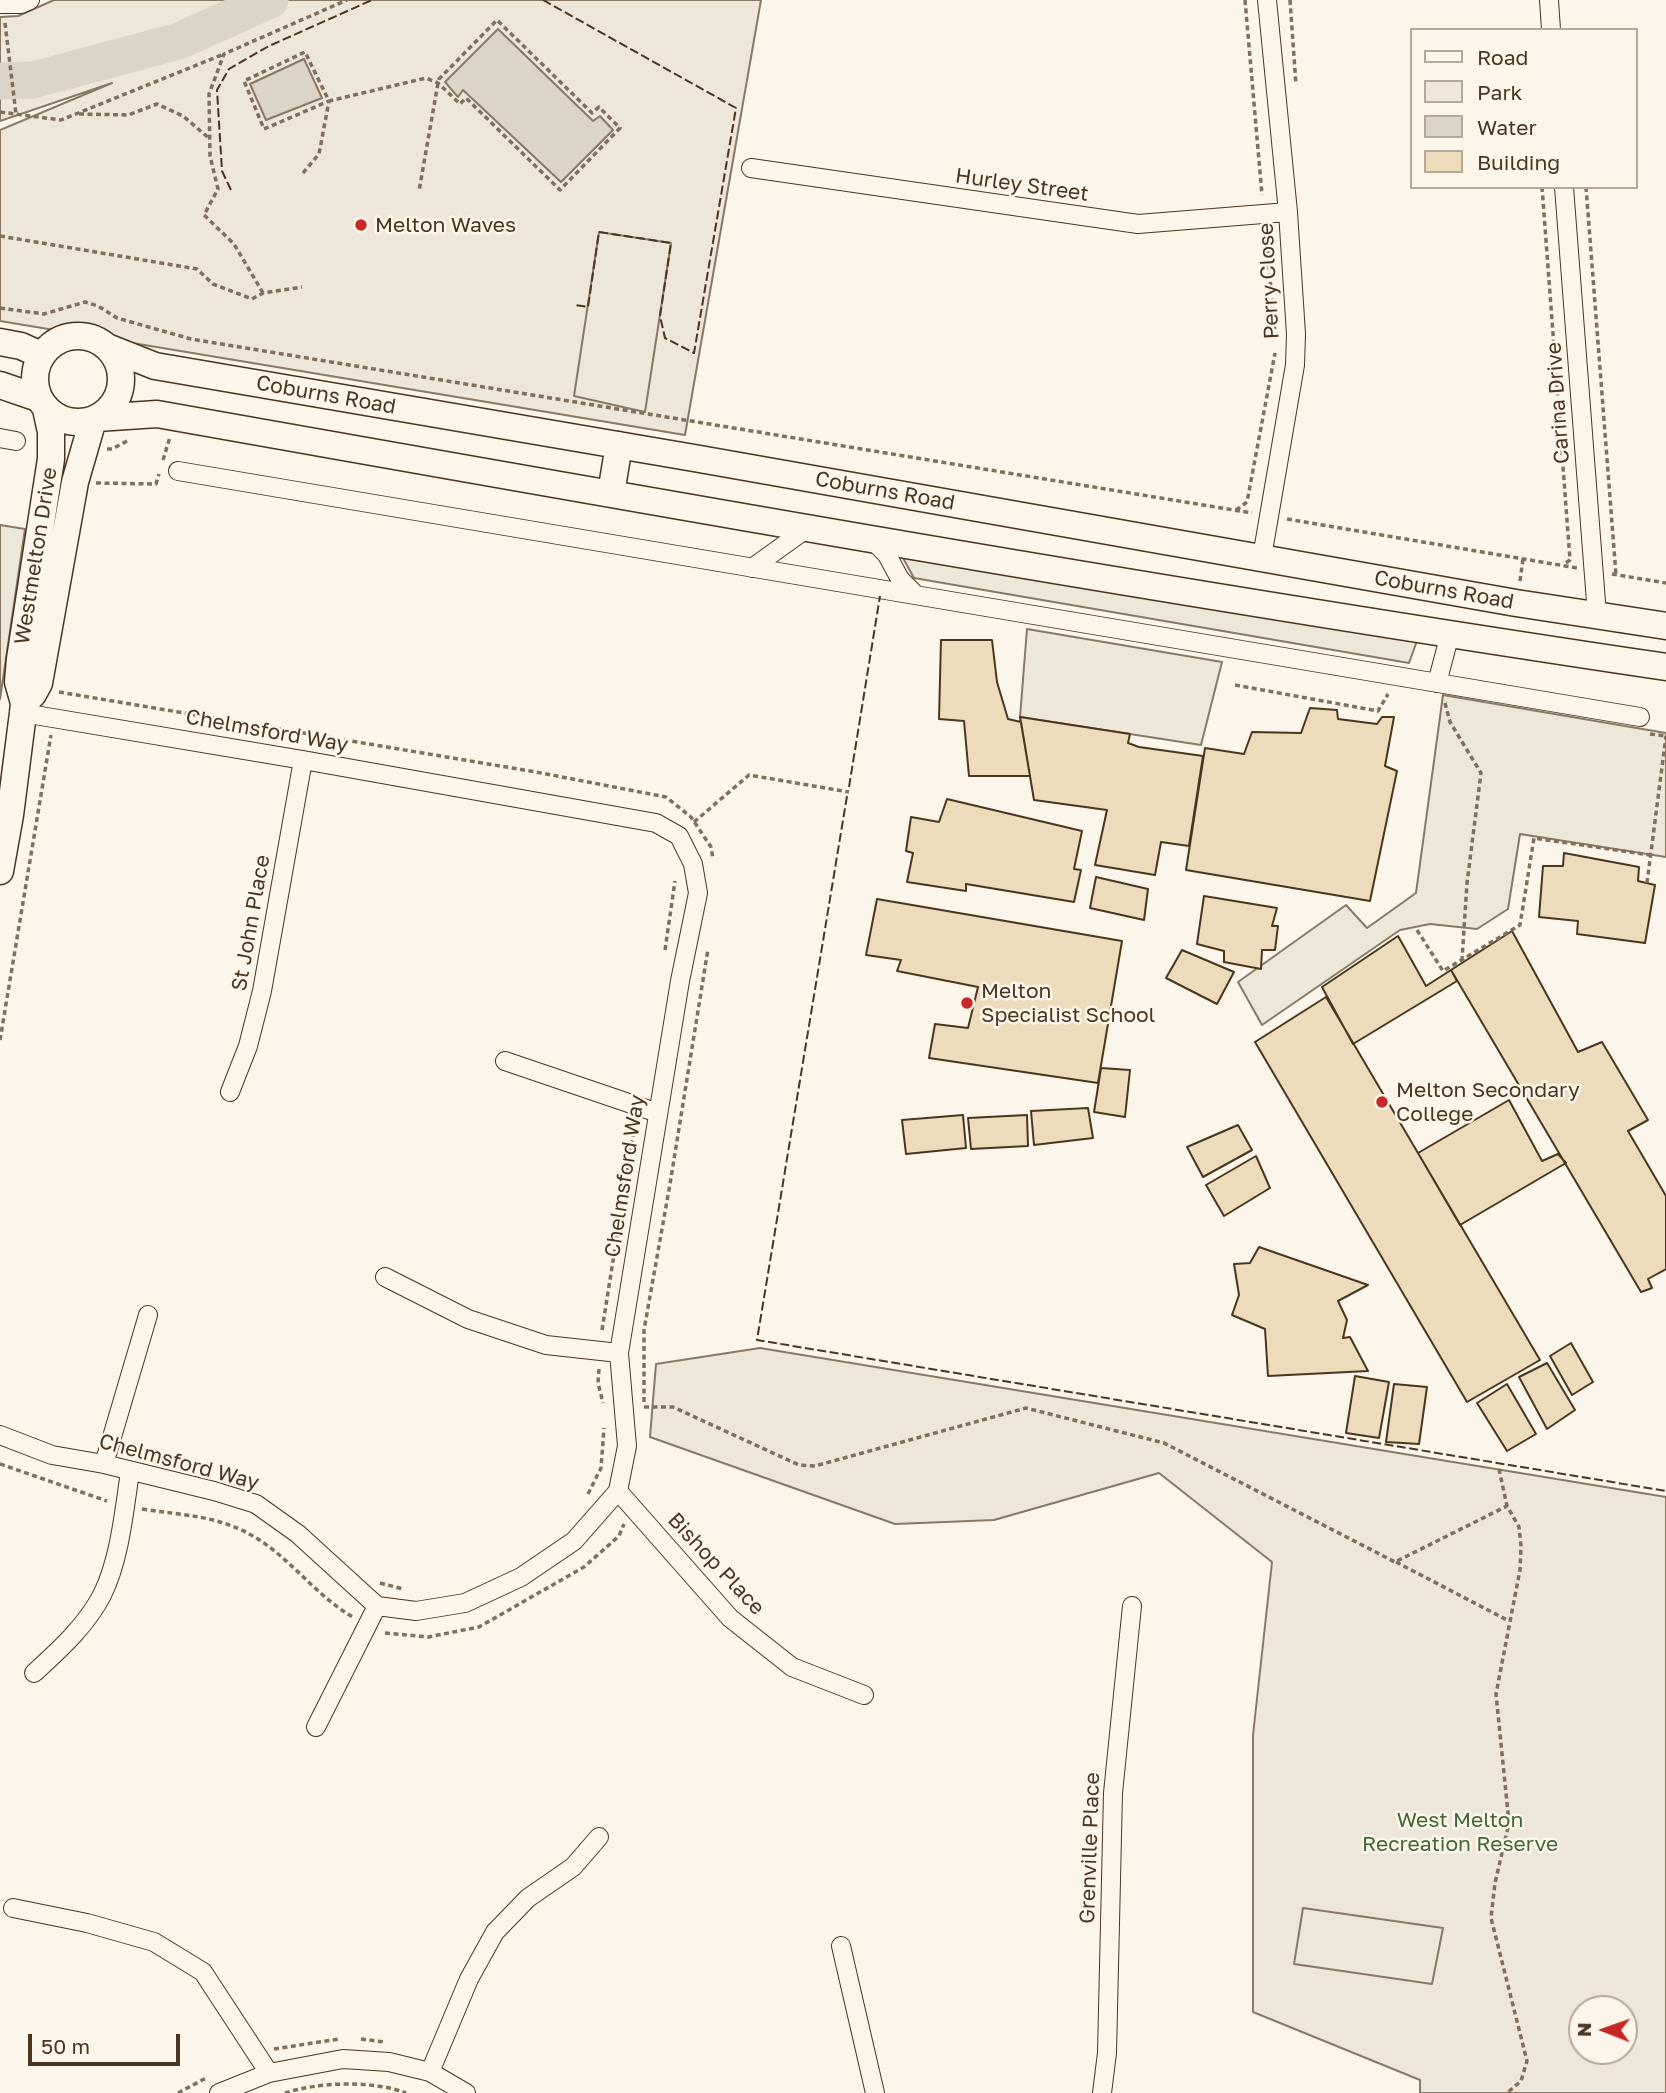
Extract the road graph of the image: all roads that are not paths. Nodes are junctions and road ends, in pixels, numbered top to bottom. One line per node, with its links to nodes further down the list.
1 (30, 0): 4 (street)
2 (1267, 0): 8 (street, Perry Close)
3 (1549, 0): 5 (street)
4 (1, 4)
5 (1551, 28)
6 (751, 168): 8 (street, Hurley Street)
7 (1564, 189): 24 (street, Carina Drive)
8 (1288, 212): 20 (street, Perry Close)
9 (0, 342): 11 (street)
10 (107, 347): 11 (street); 14 (street); 15 (street, Coburns Road)
11 (41, 355): 13 (street)
12 (0, 385): 13 (street)
13 (42, 403): 14 (street); 29 (street, Westmelton Drive)
14 (95, 419): 17 (street, Coburns Road); 29 (street, Westmelton Drive)
15 (619, 445): 17 (street); 20 (street, Coburns Road)
16 (178, 471): 21 (street)
17 (611, 493): 18 (street, Coburns Road)
18 (809, 527): 19 (street, Coburns Road); 21 (street)
19 (870, 537): 22 (street); 23 (street, Coburns Road)
20 (1262, 557): 23 (street); 24 (street, Coburns Road)
21 (752, 568): 22 (street)
22 (916, 595): 28 (street)
23 (1253, 601): 26 (street, Coburns Road)
24 (1597, 615): 25 (street, Coburns Road)
25 (1666, 626)
26 (1450, 634): 27 (street, Coburns Road); 28 (street, Coburns Road)
27 (1666, 667)
28 (1440, 689): 30 (street)
29 (24, 708): 31 (street, Chelmsford Way); 32 (street, Westmelton Drive)
30 (1640, 717)
31 (303, 760): 34 (street, St John Place); 35 (street, Chelmsford Way)
32 (0, 871)
33 (505, 1061): 35 (street)
34 (230, 1092)
35 (658, 1113): 38 (street, Chelmsford Way)
36 (385, 1278): 38 (street)
37 (148, 1315): 40 (street)
38 (619, 1353): 42 (street, Chelmsford Way)
39 (0, 1435): 40 (street, Chelmsford Way)
40 (104, 1464): 41 (street, Chelmsford Way)
41 (130, 1472): 43 (street, Chelmsford Way); 45 (street)
42 (618, 1491): 43 (street); 46 (street, Bishop Place)
43 (377, 1605): 47 (street)
44 (1132, 1606): 56 (street, Grenville Place)
45 (34, 1674)
46 (864, 1695)
47 (316, 1727)
48 (599, 1837): 51 (street)
49 (13, 1908): 52 (street)
50 (841, 1945): 55 (street)
51 (430, 2072): 52 (street); 54 (street)
52 (269, 2073): 53 (street)
53 (219, 2093)
54 (466, 2093)
55 (875, 2093)
56 (1102, 2093)

